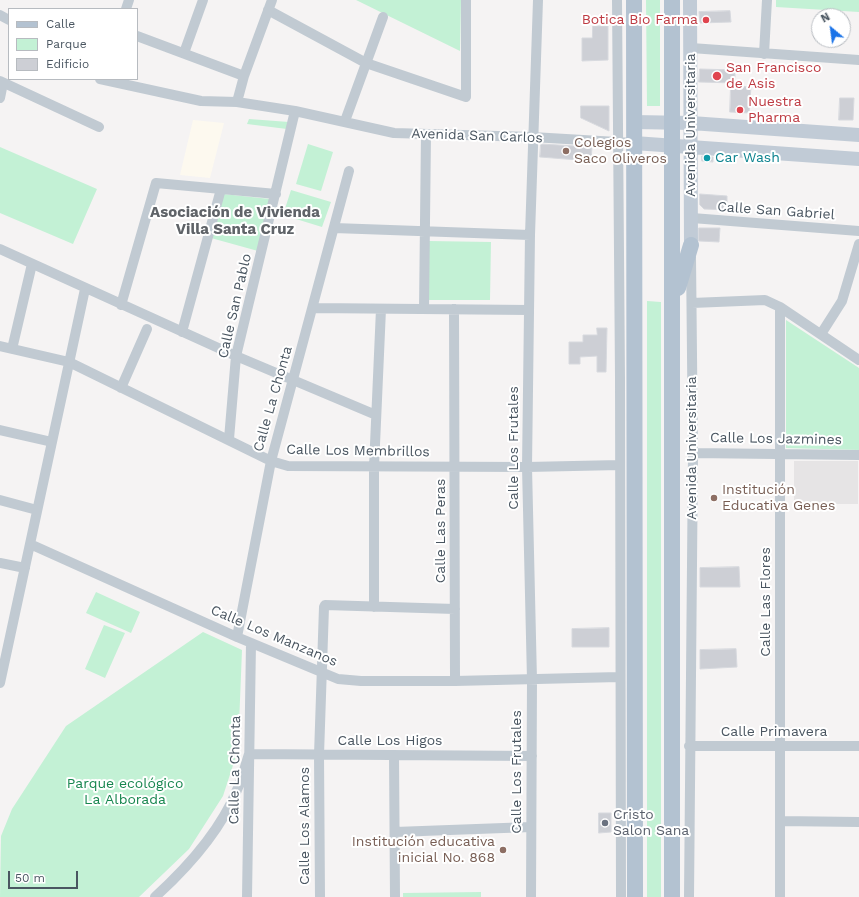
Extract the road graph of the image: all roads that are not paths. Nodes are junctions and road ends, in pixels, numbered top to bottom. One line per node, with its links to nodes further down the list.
1 (203, 0): 13 (street)
2 (466, 0): 16 (street)
3 (538, 0): 31 (street, Calle Los Frutales)
4 (617, 0): 24 (street)
5 (634, 0): 25 (main road)
6 (672, 0): 26 (main road, Avenida Universitaria)
7 (690, 0): 12 (street, Avenida Universitaria)
8 (767, 0): 14 (street)
9 (270, 5): 16 (street); 17 (street)
10 (383, 17): 16 (street)
11 (138, 36): 13 (street)
12 (691, 48): 14 (street); 27 (street, Avenida Universitaria)
13 (184, 53): 17 (street)
14 (764, 54): 15 (street)
15 (859, 60)
16 (366, 63): 23 (street)
17 (244, 76): 21 (street)
18 (105, 80): 21 (street, Avenida San Carlos)
19 (2, 82): 20 (street); 28 (street)
20 (0, 98)
21 (237, 102): 22 (street, Avenida San Carlos)
22 (295, 110): 23 (street, Avenida San Carlos); 39 (street, Calle San Pablo)
23 (346, 122): 29 (street, Avenida San Carlos)
24 (618, 122): 25 (street); 32 (street)
25 (634, 122): 26 (street); 33 (main road)
26 (672, 122): 27 (street); 34 (main road, Avenida Universitaria)
27 (691, 123): 30 (street); 35 (street, Avenida Universitaria)
28 (99, 127)
29 (426, 134): 31 (street, Avenida San Carlos); 42 (street)
30 (859, 135)
31 (532, 137): 32 (street, Avenida San Carlos); 44 (street, Calle Los Frutales)
32 (618, 142): 33 (street, Avenida San Carlos); 77 (street)
33 (634, 143): 34 (street, Avenida San Carlos); 114 (main road)
34 (672, 146): 35 (street, Avenida San Carlos); 50 (main road, Avenida Universitaria)
35 (691, 147): 36 (street, Avenida San Carlos); 40 (street, Avenida Universitaria)
36 (859, 159)
37 (349, 171): 41 (street, Calle La Chonta)
38 (221, 189): 39 (street); 52 (street); 60 (street)
39 (276, 194): 64 (street, Calle San Pablo)
40 (692, 218): 43 (street, Calle San Gabriel); 46 (street, Avenida Universitaria)
41 (334, 228): 42 (street); 54 (street, Calle La Chonta)
42 (426, 231): 44 (street); 56 (street)
43 (859, 231)
44 (530, 235): 58 (street, Calle Los Frutales)
45 (859, 244): 61 (street)
46 (691, 245): 50 (main road); 51 (street, Avenida Universitaria)
47 (0, 249): 48 (street)
48 (32, 264): 49 (street); 63 (street)
49 (85, 289): 52 (street); 66 (street)
50 (673, 303): 115 (main road, Avenida Universitaria)
51 (692, 303): 53 (street); 73 (street, Avenida Universitaria)
52 (122, 305): 60 (street)
53 (780, 307): 61 (street); 74 (street, Calle Las Flores)
54 (313, 308): 55 (street); 67 (street, Calle La Chonta)
55 (382, 309): 56 (street); 69 (street)
56 (424, 309): 57 (street)
57 (454, 309): 58 (street); 78 (street, Calle Las Peras)
58 (529, 310): 80 (street, Calle Los Frutales)
59 (147, 329): 68 (street)
60 (182, 332): 64 (street)
61 (821, 334): 65 (street)
62 (0, 346): 63 (street, Calle Los Membrillos)
63 (12, 349): 66 (street, Calle Los Membrillos)
64 (236, 356): 67 (street); 71 (street, Calle San Pablo)
65 (859, 360)
66 (69, 362): 68 (street, Calle Los Membrillos); 72 (street)
67 (293, 380): 69 (street); 76 (street, Calle La Chonta)
68 (121, 388): 71 (street, Calle Los Membrillos)
69 (376, 415): 79 (street)
70 (0, 430): 72 (street)
71 (229, 439): 76 (street, Calle Los Membrillos)
72 (52, 442): 82 (street)
73 (693, 453): 74 (street, Calle Los Jazmines); 95 (street, Avenida Universitaria)
74 (781, 453): 75 (street, Calle Los Jazmines); 96 (street, Calle Las Flores)
75 (859, 455)
76 (270, 461): 79 (street, Calle Los Membrillos); 88 (street, Calle La Chonta)
77 (620, 465): 80 (street, Calle Los Membrillos); 91 (street)
78 (455, 466): 79 (street, Calle Los Membrillos); 80 (street, Calle Los Membrillos); 87 (street, Calle Las Peras)
79 (374, 467): 86 (street)
80 (527, 467): 92 (street, Calle Los Frutales)
81 (0, 500): 82 (street)
82 (37, 510): 83 (street)
83 (30, 544): 85 (street); 88 (street, Calle Los Manzanos)
84 (0, 563): 85 (street)
85 (25, 568): 94 (street)
86 (374, 608): 87 (street); 90 (street, Calle Los Alamos)
87 (455, 609): 93 (street, Calle Las Peras)
88 (237, 637): 89 (street, Calle Los Manzanos)
89 (251, 643): 90 (street, Calle Los Manzanos); 98 (street, Calle La Chonta)
90 (321, 672): 93 (street, Calle Los Manzanos); 99 (street, Calle Los Alamos)
91 (619, 677): 92 (street, Calle Los Manzanos); 113 (street)
92 (532, 680): 93 (street, Calle Los Manzanos); 101 (street, Calle Los Frutales)
93 (455, 681)
94 (0, 683)
95 (690, 746): 96 (street, Calle Primavera); 116 (street, Avenida Universitaria)
96 (780, 746): 97 (street, Calle Primavera); 102 (street, Calle Las Flores)
97 (859, 746)
98 (249, 754): 99 (street, Calle Los Higos); 106 (street); 109 (street, Calle La Chonta)
99 (319, 755): 100 (street, Calle Los Higos); 110 (street, Calle Los Alamos)
100 (394, 755): 101 (street, Calle Los Higos); 105 (street)
101 (532, 756): 104 (street, Calle Los Frutales)
102 (780, 822): 103 (street); 117 (street, Calle Las Flores)
103 (859, 822)
104 (531, 827): 105 (street); 112 (street, Calle Los Frutales)
105 (395, 832): 111 (street)
106 (168, 885): 107 (street); 108 (street)
107 (155, 897)
108 (168, 897)
109 (246, 897)
110 (320, 897)
111 (395, 897)
112 (531, 897)
113 (621, 897)
114 (635, 897)
115 (672, 897)
116 (689, 897)
117 (780, 897)

